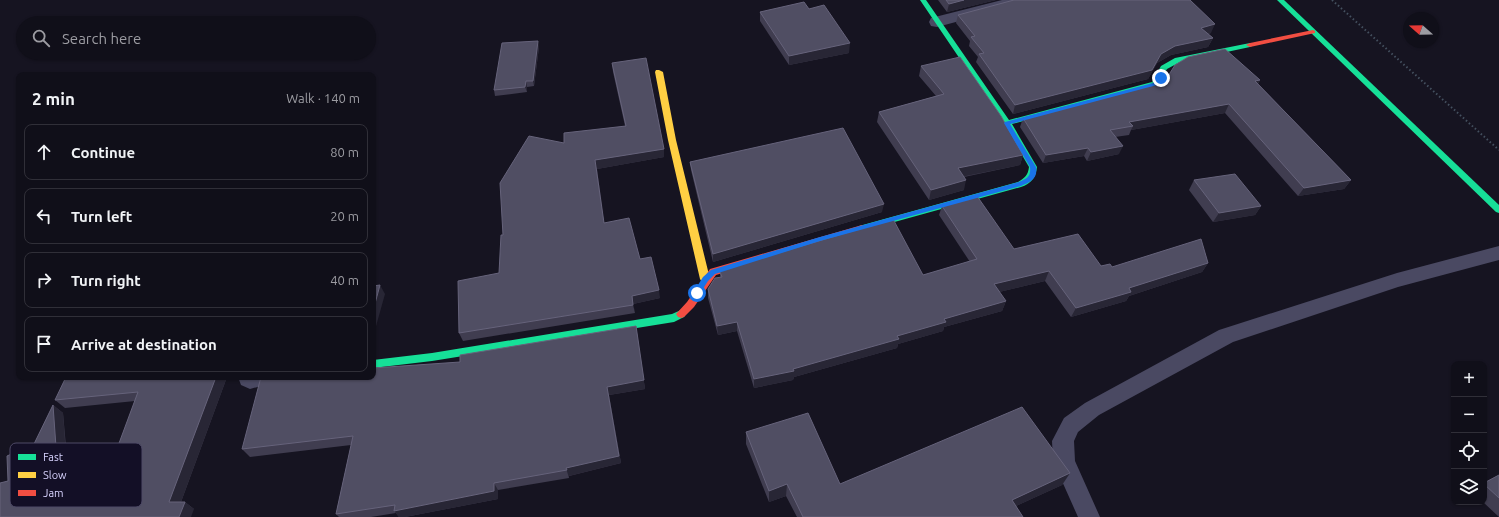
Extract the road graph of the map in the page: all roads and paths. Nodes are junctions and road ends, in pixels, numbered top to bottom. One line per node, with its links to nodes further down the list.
1 (923, 0): 5 (main road)
2 (1021, 0): 5 (street)
3 (1280, 0): 6 (main road)
4 (1332, 0): 9 (path)
5 (937, 22): 8 (main road)
6 (1313, 32): 8 (main road); 10 (main road)
7 (659, 72): 12 (main road)
8 (1007, 123): 12 (main road)
9 (1499, 150)
10 (1499, 210)
11 (1499, 253): 14 (lane)
12 (705, 279): 13 (main road)
13 (376, 364)
14 (1089, 517)

